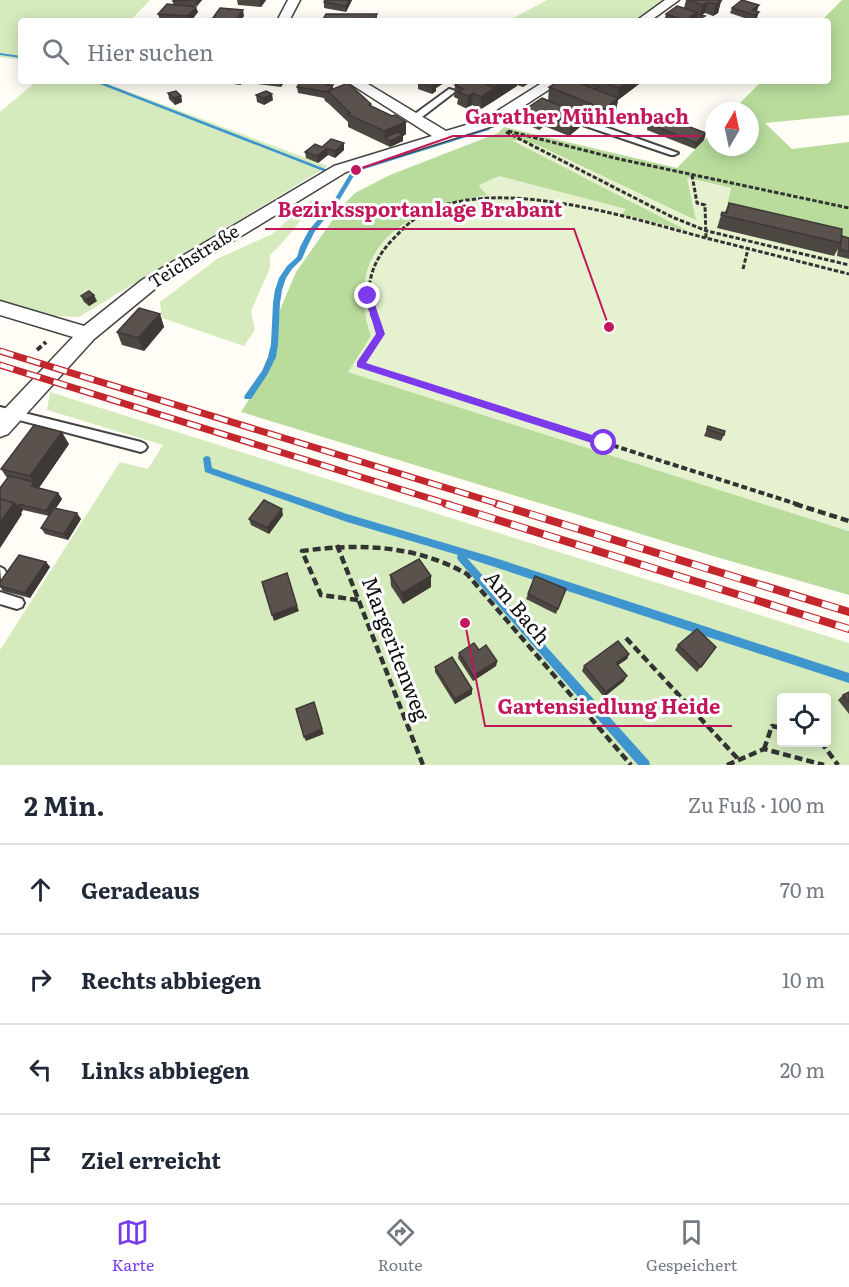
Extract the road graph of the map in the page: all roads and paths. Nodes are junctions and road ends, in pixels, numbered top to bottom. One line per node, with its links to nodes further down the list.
1 (294, 0): 3 (street)
2 (674, 0): 4 (street)
3 (285, 18)
4 (647, 18)
5 (358, 84): 9 (street)
6 (549, 84): 11 (street, Teichstraße)
7 (452, 91): 9 (lane)
8 (555, 112): 12 (lane)
9 (414, 118): 11 (street)
10 (497, 128): 14 (path)
11 (445, 136): 23 (street, Teichstraße)
12 (674, 153)
13 (692, 175): 14 (path)
14 (707, 231): 15 (path); 16 (path)
15 (706, 238): 17 (path); 26 (path)
16 (769, 245): 18 (path); 19 (path)
17 (748, 249): 18 (path); 20 (path)
18 (767, 254): 21 (path)
19 (849, 265)
20 (743, 269)
21 (849, 274)
22 (0, 308): 23 (street)
23 (87, 334): 24 (street, Teichstraße)
24 (4, 418): 25 (lane)
25 (141, 447)
26 (849, 521)
27 (337, 545): 29 (path, Margeritenweg); 29 (path, Am Bach); 37 (path, Am Bach)
28 (0, 598): 30 (lane)
29 (358, 600): 36 (path, Margeritenweg)
30 (17, 603)
31 (626, 638): 35 (path)
32 (777, 727): 34 (path)
33 (825, 747): 40 (path)
34 (764, 749): 35 (path); 39 (path)
35 (739, 760): 38 (path)
36 (423, 765)
37 (631, 765)
38 (727, 765)
39 (824, 765)
40 (838, 765)

